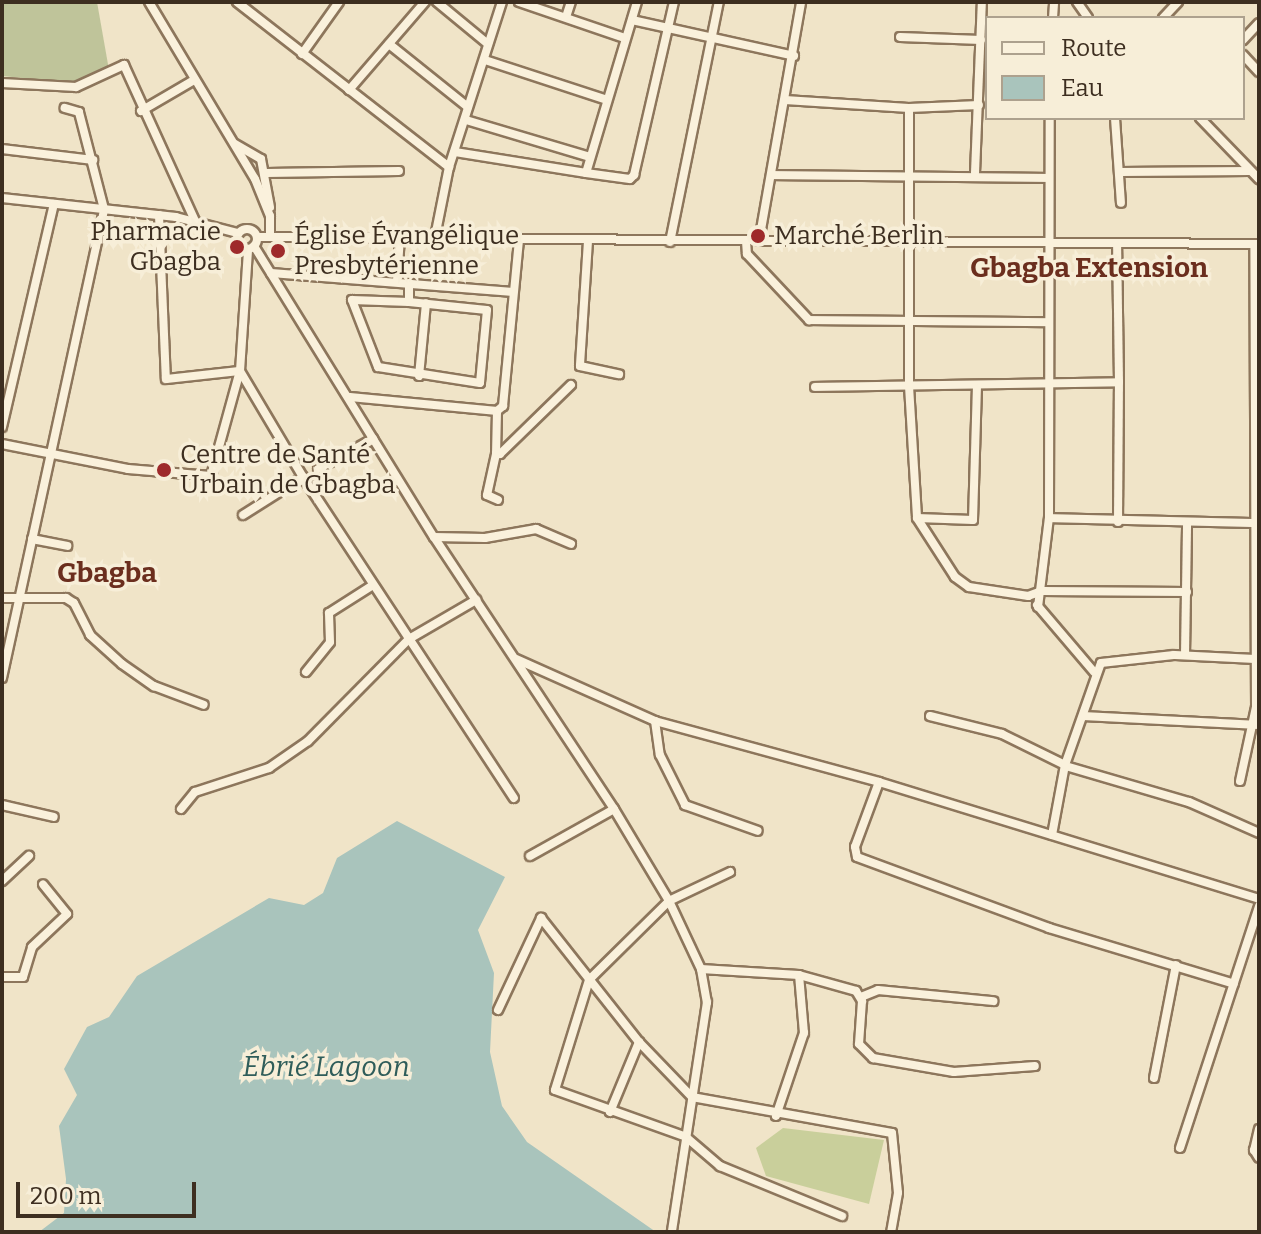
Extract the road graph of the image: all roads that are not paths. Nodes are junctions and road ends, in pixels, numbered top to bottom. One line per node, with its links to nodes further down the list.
1 (149, 2): 32 (street)
2 (237, 2): 27 (street)
3 (339, 2): 27 (street)
4 (425, 2): 25 (street)
5 (437, 2): 26 (street)
6 (502, 2): 26 (street)
7 (519, 2): 16 (street)
8 (571, 2): 16 (street)
9 (637, 2): 17 (street)
10 (674, 2): 19 (street)
11 (719, 2): 20 (street)
12 (982, 2): 24 (street)
13 (1090, 2): 15 (street)
14 (801, 3): 28 (street)
15 (1082, 10)
16 (566, 17): 22 (street)
17 (632, 20): 19 (street); 22 (street)
18 (1259, 23): 23 (street)
19 (668, 29): 20 (street); 56 (street)
20 (712, 35): 28 (street); 77 (street)
21 (900, 37): 24 (street)
22 (625, 38): 35 (street)
23 (1245, 38)
24 (981, 40): 37 (street)
25 (389, 44): 34 (street); 38 (street)
26 (488, 44): 30 (street)
27 (302, 54): 34 (street)
28 (794, 56): 36 (street)
29 (1245, 57): 31 (street)
30 (485, 60): 35 (street); 38 (street)
31 (1259, 72)
32 (194, 80): 41 (street); 46 (street)
33 (2, 83): 41 (street)
34 (349, 90): 51 (street)
35 (604, 99): 49 (street)
36 (785, 100): 40 (street); 59 (street)
37 (979, 105): 40 (street); 58 (street)
38 (468, 107): 42 (street)
39 (65, 108): 50 (street)
40 (909, 108): 57 (street)
41 (141, 111): 68 (street)
42 (466, 120): 48 (street); 49 (street)
43 (1050, 120): 60 (street)
44 (1115, 120): 54 (street)
45 (1202, 120): 53 (street)
46 (235, 144): 55 (street); 67 (street)
47 (2, 149): 50 (street)
48 (455, 152): 51 (street); 56 (street)
49 (590, 157): 56 (street)
50 (93, 160): 65 (street)
51 (449, 167): 72 (street)
52 (399, 171): 55 (street)
53 (1250, 171): 54 (street); 61 (street)
54 (1120, 172): 63 (street)
55 (267, 173): 67 (street)
56 (586, 173)
57 (909, 173): 58 (street); 59 (street); 80 (street)
58 (975, 173): 60 (street)
59 (771, 175): 76 (street)
60 (1048, 178): 81 (street)
61 (1259, 179)
62 (2, 199): 64 (street)
63 (1121, 203)
64 (54, 204): 65 (street); 103 (street)
65 (104, 209): 66 (street); 106 (street)
66 (159, 215): 68 (street); 91 (street)
67 (270, 216): 70 (street)
68 (195, 221): 69 (street)
69 (238, 233): 78 (street); 78 (street)
70 (270, 236): 71 (street); 78 (street)
71 (400, 237): 72 (street); 84 (street)
72 (435, 237): 73 (street)
73 (519, 239): 74 (street); 86 (street)
74 (588, 241): 77 (street); 92 (street)
75 (746, 241): 76 (street); 77 (street); 90 (street)
76 (759, 241): 80 (street)
77 (670, 242)
78 (253, 244): 83 (street); 91 (street)
79 (1257, 244): 82 (street); 99 (street)
80 (908, 245): 81 (street); 90 (street)
81 (1051, 245): 82 (street); 89 (street)
82 (1117, 245): 94 (street)
83 (271, 273): 84 (street); 101 (street)
84 (397, 281): 85 (street)
85 (409, 283): 86 (street); 87 (street)
86 (513, 292): 102 (street)
87 (409, 302): 88 (street); 93 (street)
88 (426, 303): 93 (street); 93 (street)
89 (1049, 322): 90 (street); 97 (street)
90 (908, 323): 96 (street)
91 (240, 371): 106 (street); 109 (street)
92 (619, 374)
93 (419, 376)
94 (1119, 382): 97 (street); 114 (street)
95 (571, 385): 107 (street)
96 (909, 386): 98 (street); 100 (street); 112 (street)
97 (1049, 386): 100 (street); 113 (street)
98 (815, 387)
99 (1255, 387): 116 (street)
100 (977, 388): 112 (street)
101 (350, 397): 102 (street); 104 (street)
102 (497, 411): 107 (street)
103 (2, 427)
104 (373, 439): 108 (street); 117 (street)
105 (2, 444): 106 (street)
106 (49, 453): 118 (street)
107 (496, 454): 110 (street)
108 (318, 469)
109 (303, 477): 111 (street); 121 (street)
110 (498, 500)
111 (243, 515)
112 (917, 518): 124 (street)
113 (1049, 518): 114 (street); 122 (street)
114 (1118, 522): 115 (street)
115 (1187, 523): 116 (street); 123 (street)
116 (1258, 523): 132 (street)
117 (434, 537): 119 (street); 127 (street)
118 (32, 539): 120 (street); 126 (street)
119 (571, 544)
120 (67, 546)
121 (373, 585): 129 (street); 133 (street)
122 (1042, 591): 123 (street); 124 (street); 128 (street)
123 (1187, 592): 130 (street)
124 (1028, 596): 128 (street)
125 (2, 598): 126 (street)
126 (19, 600): 135 (street); 136 (street)
127 (476, 600): 129 (street); 131 (street)
128 (1038, 607): 134 (street)
129 (409, 639): 144 (street); 146 (street)
130 (1185, 655): 132 (street); 134 (street)
131 (515, 659): 139 (street); 147 (street)
132 (1256, 659): 140 (street)
133 (306, 672)
134 (1094, 672): 138 (street)
135 (2, 678)
136 (204, 705)
137 (930, 716): 141 (street)
138 (1083, 716): 140 (street); 141 (street)
139 (655, 721): 143 (street); 149 (street)
140 (1256, 724): 142 (street)
141 (1067, 766): 150 (street); 151 (street)
142 (1240, 781)
143 (879, 782): 151 (street); 160 (street)
144 (514, 798)
145 (2, 805): 148 (street)
146 (181, 809)
147 (614, 809): 153 (street); 158 (street)
148 (54, 817)
149 (758, 831)
150 (1259, 833)
151 (1052, 835): 157 (street)
152 (29, 856): 155 (street)
153 (530, 856)
154 (730, 872): 158 (street)
155 (2, 881)
156 (43, 884): 163 (street)
157 (1259, 899)
158 (669, 901): 161 (street); 164 (street)
159 (1259, 906): 165 (street)
160 (1176, 965): 165 (street); 171 (street)
161 (701, 969): 162 (street); 172 (street)
162 (799, 975): 166 (street); 174 (street)
163 (2, 977)
164 (589, 980): 168 (street); 169 (street); 173 (street)
165 (1234, 984): 177 (street)
166 (861, 997): 167 (street); 170 (street)
167 (993, 1001)
168 (498, 1010)
169 (639, 1042): 172 (street); 173 (street)
170 (1035, 1066)
171 (1154, 1078)
172 (692, 1097): 174 (street); 176 (street)
173 (610, 1112): 176 (street)
174 (776, 1116): 180 (street)
175 (1259, 1129): 178 (street)
176 (686, 1137): 179 (street); 181 (street)
177 (1180, 1148)
178 (1259, 1158)
179 (842, 1216)
180 (891, 1231)
181 (672, 1232)

